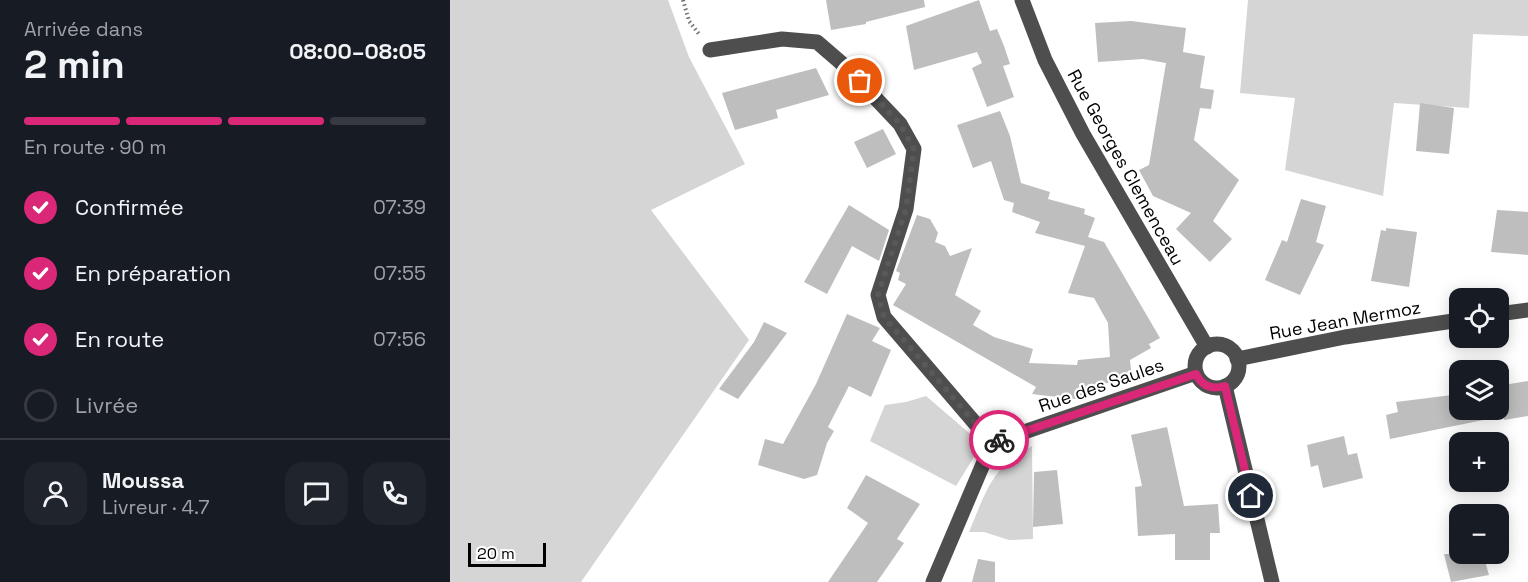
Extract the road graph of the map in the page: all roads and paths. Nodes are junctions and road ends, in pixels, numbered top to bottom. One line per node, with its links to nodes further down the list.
1 (683, 0): 3 (path)
2 (1022, 0): 7 (street, Rue Georges Clemenceau)
3 (710, 50): 11 (street)
4 (1528, 310): 5 (street)
5 (1509, 313)
6 (1449, 322): 8 (street, Rue Jean Mermoz)
7 (1207, 346): 8 (street); 9 (street)
8 (1238, 359): 10 (street)
9 (1196, 374): 10 (street); 11 (street, Rue des Saules)
10 (1225, 386): 13 (street)
11 (992, 443): 12 (street)
12 (933, 582)
13 (1272, 582)

